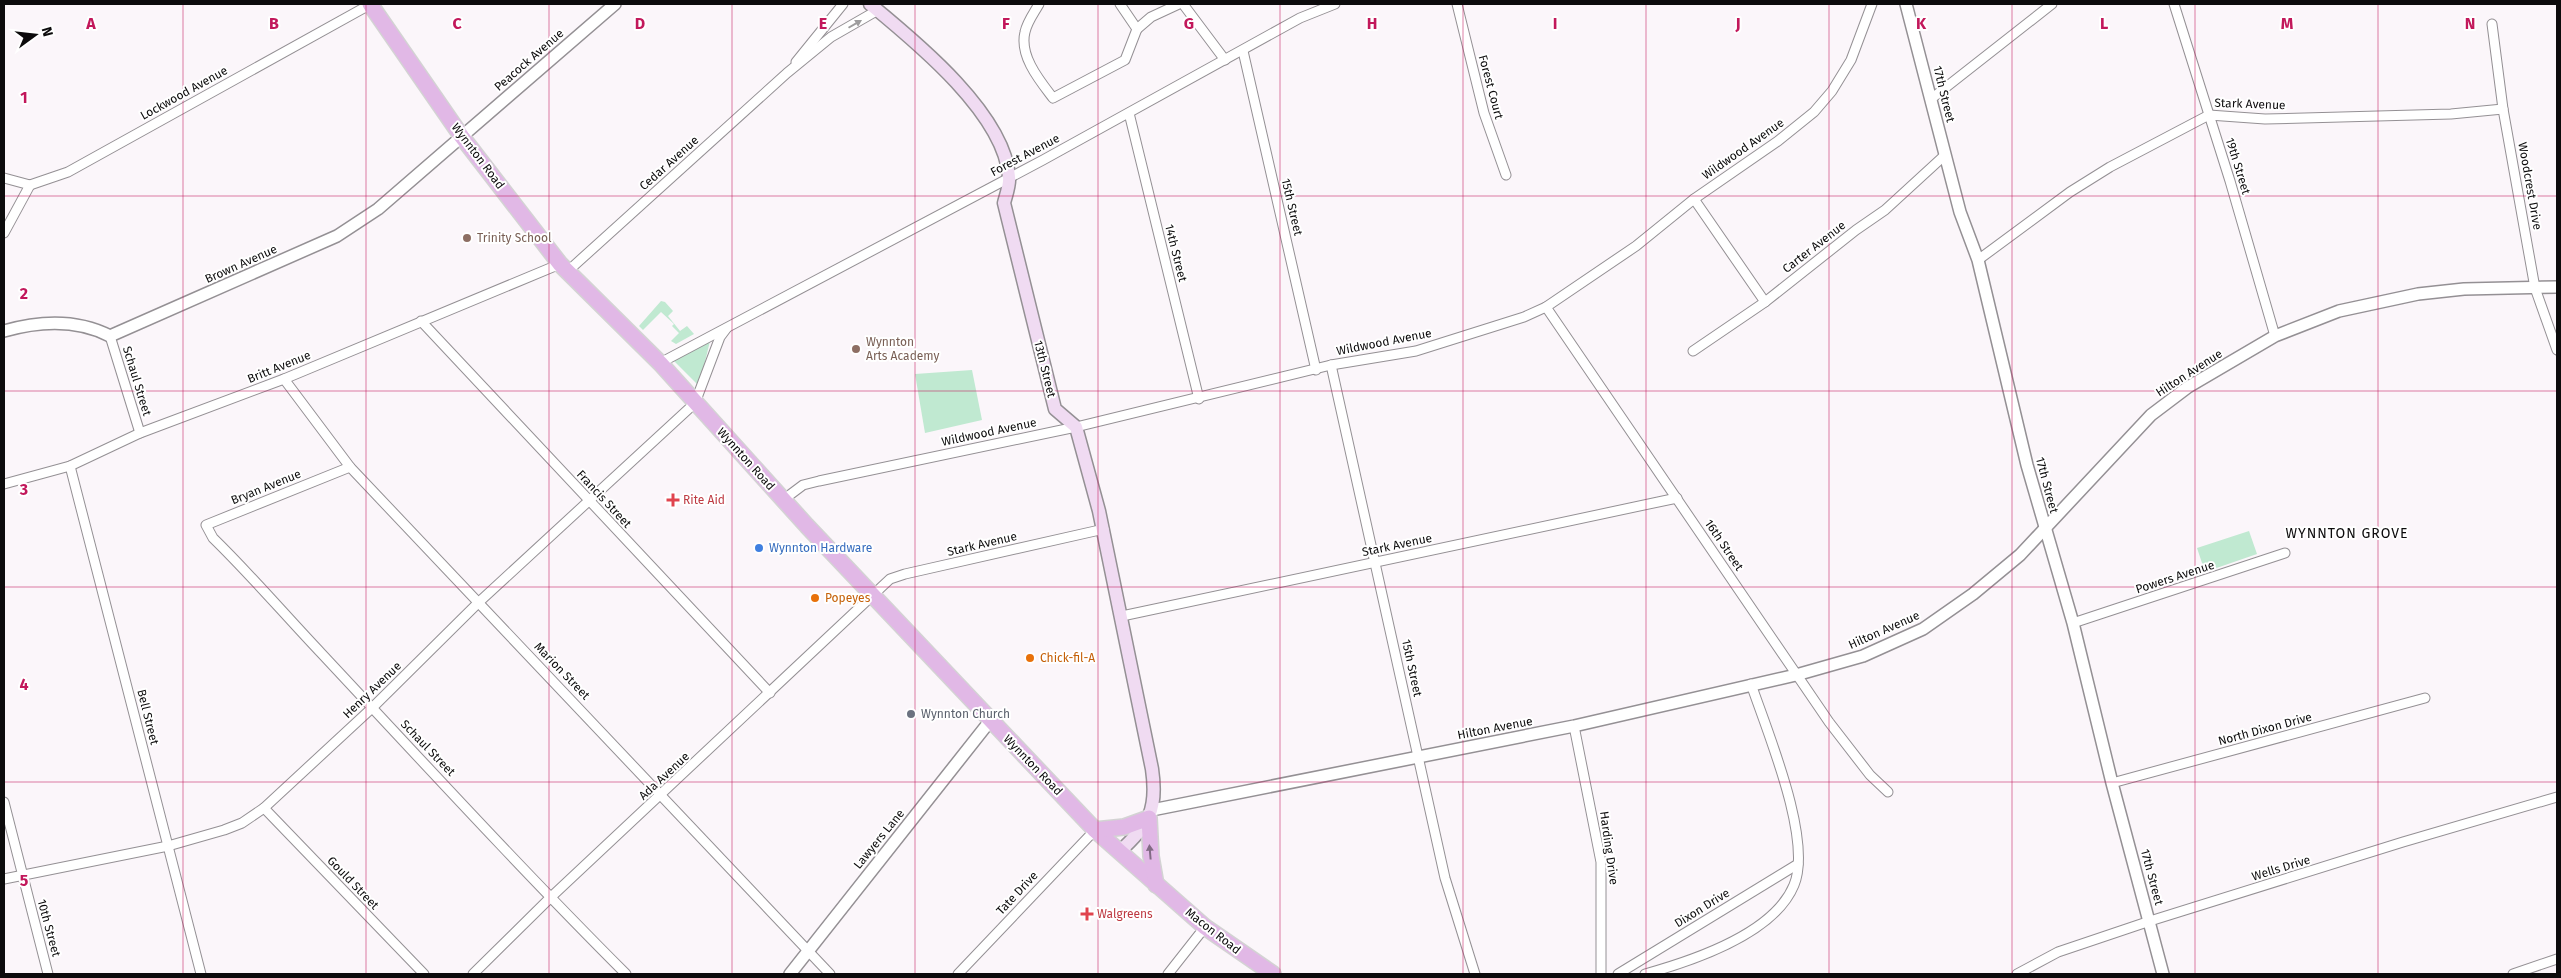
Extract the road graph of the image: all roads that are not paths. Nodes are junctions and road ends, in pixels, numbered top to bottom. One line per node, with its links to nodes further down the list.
1 (371, 4): 23 (main road, Wynnton Road); 28 (street, Lockwood Avenue)
2 (615, 4): 23 (street, Peacock Avenue)
3 (844, 4): 18 (street)
4 (1039, 4): 15 (street)
5 (1120, 4): 15 (street)
6 (1181, 4): 15 (street); 17 (street)
7 (1335, 4): 16 (street, Forest Avenue)
8 (1457, 4): 25 (street, Forest Court)
9 (1872, 4): 29 (street, Wildwood Avenue)
10 (1906, 4): 19 (street, 17th Street)
11 (2052, 4): 19 (street)
12 (2174, 4): 22 (street, 19th Street)
13 (874, 7): 18 (street, one-way to 13); 27 (main road, 13th Street)
14 (2492, 24): 20 (street, Woodcrest Drive)
15 (1137, 29)
16 (1243, 50): 17 (street, Forest Avenue); 46 (street, 15th Street)
17 (1224, 60): 21 (street, Forest Avenue)
18 (787, 73): 32 (street, Cedar Avenue)
19 (1932, 99): 24 (street, 17th Street)
20 (2503, 109): 22 (street, Stark Avenue); 34 (street, Woodcrest Drive)
21 (1129, 113): 27 (street, Forest Avenue); 48 (street, 14th Street)
22 (2209, 115): 31 (street, Stark Avenue); 41 (street, 19th Street)
23 (462, 137): 32 (main road, Wynnton Road); 40 (street, Brown Avenue)
24 (1945, 155): 31 (street, 17th Street); 35 (street, Carter Avenue)
25 (1506, 175)
26 (4, 178): 28 (street)
27 (1009, 178): 38 (street, Forest Avenue); 50 (main road, 13th Street)
28 (30, 185): 30 (street)
29 (1694, 199): 35 (street); 36 (street, Wildwood Avenue)
30 (4, 233)
31 (1978, 260): 58 (street, 17th Street)
32 (564, 268): 37 (street, Britt Avenue); 44 (main road, Wynnton Road)
33 (2557, 287): 34 (street, Hilton Avenue)
34 (2535, 288): 41 (street, Hilton Avenue); 42 (street, Woodcrest Drive)
35 (1765, 302): 43 (street, Carter Avenue)
36 (1546, 307): 45 (street, Wildwood Avenue); 55 (street, 16th Street)
37 (420, 321): 47 (street, Britt Avenue); 56 (street, Francis Street)
38 (726, 329): 44 (street, Forest Avenue); 49 (street)
39 (4, 331): 40 (street)
40 (110, 336): 51 (street, Schaul Street)
41 (2275, 336): 58 (street, Hilton Avenue)
42 (2557, 350)
43 (1693, 352)
44 (660, 363): 49 (main road, Wynnton Road)
45 (1331, 365): 46 (street, Wildwood Avenue); 62 (street, 15th Street)
46 (1316, 370): 48 (street, Wildwood Avenue)
47 (284, 379): 51 (street, Britt Avenue); 53 (street, Marion Street)
48 (1199, 399): 50 (street, Wildwood Avenue)
49 (695, 403): 56 (street, Henry Avenue); 57 (main road, Wynnton Road)
50 (1076, 427): 57 (street, Wildwood Avenue); 59 (main road)
51 (140, 433): 52 (street, Britt Avenue)
52 (70, 466): 54 (street, Britt Avenue); 83 (street, Bell Street)
53 (350, 467): 60 (street, Bryan Avenue); 64 (street, Marion Street)
54 (4, 484)
55 (1677, 498): 62 (street, Stark Avenue); 67 (street, 16th Street)
56 (587, 500): 64 (street, Henry Avenue); 69 (street, Francis Street)
57 (783, 500): 63 (main road, Wynnton Road)
58 (2045, 529): 66 (street, 17th Street); 67 (street, Hilton Avenue)
59 (1104, 530): 63 (street, Stark Avenue); 65 (main road)
60 (213, 538): 71 (street, Schaul Street)
61 (2285, 553): 66 (street, Powers Avenue)
62 (1376, 562): 65 (street, Stark Avenue); 74 (street, 15th Street)
63 (873, 596): 69 (street, Ada Avenue); 72 (main road, Wynnton Road)
64 (479, 602): 71 (street, Henry Avenue); 77 (street, Marion Street)
65 (1122, 616): 81 (main road)
66 (2073, 624): 75 (street, 17th Street)
67 (1796, 674): 68 (street, Hilton Avenue); 76 (street, 16th Street)
68 (1751, 684): 73 (street, Hilton Avenue); 85 (street)
69 (770, 693): 77 (street, Ada Avenue)
70 (2424, 698): 75 (street, North Dixon Drive)
71 (372, 708): 80 (street, Henry Avenue); 89 (street, Schaul Street)
72 (990, 721): 82 (main road, Wynnton Road); 92 (street, Lawyers Lane)
73 (1574, 726): 74 (street, Hilton Avenue); 105 (street, Harding Drive)
74 (1419, 758): 81 (street, Hilton Avenue); 104 (street, 15th Street)
75 (2112, 783): 90 (street, 17th Street)
76 (1888, 792)
77 (662, 794): 89 (street, Ada Avenue); 92 (street, Marion Street)
78 (2557, 797): 90 (street, Wells Drive)
79 (4, 802): 86 (street, 10th Street)
80 (264, 808): 83 (street, Henry Avenue); 96 (street, Gould Street)
81 (1151, 814): 82 (main road); 84 (main road); 88 (main road, one-way to 81)
82 (1094, 830): 84 (main road, Wynnton Road); 101 (street, Tate Drive)
83 (168, 846): 86 (street, Henry Avenue); 95 (street, Bell Street)
84 (1119, 852): 88 (main road, Wynnton Road)
85 (1798, 864): 106 (street, Dixon Drive); 107 (street)
86 (23, 876): 87 (street, Henry Avenue); 94 (street, 10th Street)
87 (4, 879)
88 (1156, 885): 91 (main road, Macon Road)
89 (550, 898): 97 (street, Ada Avenue); 98 (street, Schaul Street)
90 (2150, 921): 108 (street, Wells Drive); 109 (street, 17th Street)
91 (1205, 927): 102 (street); 103 (main road, Macon Road)
92 (806, 951): 99 (street, Lawyers Lane); 100 (street, Marion Street)
93 (2557, 959): 110 (street)
94 (48, 974)
95 (201, 974)
96 (424, 974)
97 (473, 974)
98 (626, 974)
99 (790, 974)
100 (830, 974)
101 (958, 974)
102 (1168, 974)
103 (1273, 974)
104 (1475, 974)
105 (1601, 974)
106 (1618, 974)
107 (1645, 974)
108 (2017, 974)
109 (2163, 974)
110 (2514, 974)

